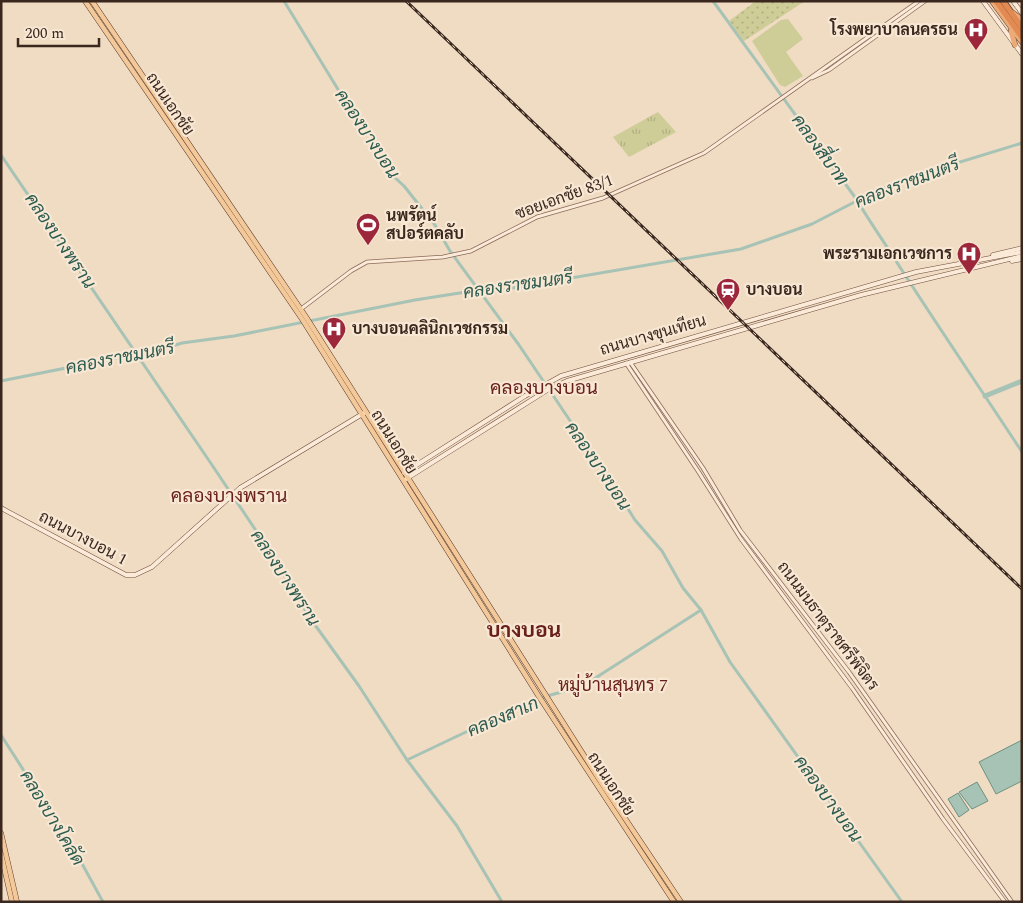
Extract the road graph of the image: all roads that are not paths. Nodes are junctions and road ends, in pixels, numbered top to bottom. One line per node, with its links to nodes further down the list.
1 (86, 1): 19 (main road, ถนนเอกชัย)
2 (92, 1): 19 (main road, ถนนเอกชัย)
3 (920, 1): 18 (street)
4 (925, 1): 18 (street)
5 (983, 1): 16 (main road)
6 (994, 1): 11 (highway); 14 (highway)
7 (1004, 1): 9 (highway); 13 (highway)
8 (1013, 1): 10 (main road)
9 (1013, 12): 12 (highway); 13 (highway)
10 (1022, 13)
11 (1006, 20): 15 (highway); 16 (highway)
12 (1022, 20)
13 (1022, 26)
14 (1022, 38)
15 (1022, 42)
16 (1015, 45): 17 (main road)
17 (1022, 54)
18 (811, 79): 26 (street, ซอยเอกชัย 83/1)
19 (245, 230): 26 (main road, ถนนเอกชัย); 27 (main road, ถนนเอกชัย)
20 (1022, 248): 23 (main road)
21 (1022, 252): 23 (main road, ถนนบางขุนเทียน)
22 (1022, 258): 25 (main road, ถนนบางขุนเทียน)
23 (978, 260): 24 (main road, ถนนบางขุนเทียน)
24 (843, 293): 25 (main road); 28 (main road, ถนนบางขุนเทียน)
25 (844, 300): 29 (main road, ถนนบางขุนเทียน)
26 (301, 309): 27 (main road, ถนนเอกชัย)
27 (304, 318): 32 (main road, ถนนเอกชัย)
28 (754, 320): 29 (main road); 30 (main road, ถนนบางขุนเทียน)
29 (756, 326): 31 (main road, ถนนบางขุนเทียน)
30 (626, 356): 31 (main road); 33 (main road, ถนนบางขุนเทียน)
31 (628, 362): 33 (main road, ถนนบางขุนเทียน); 46 (street, ถนนมนธาตุราชศรีพิจิตร); 47 (street, ถนนมนธาตุราชศรีพิจิตร)
32 (365, 414): 34 (main road, ถนนเอกชัย); 37 (main road, ถนนบางบอน 1)
33 (457, 443): 34 (main road, ถนนบางขุนเทียน); 35 (main road, ถนนบางขุนเทียน)
34 (403, 474): 35 (main road, ถนนเอกชัย); 36 (main road, ถนนเอกชัย)
35 (408, 477): 36 (main road, ถนนบางขุนเทียน); 38 (main road, ถนนเอกชัย)
36 (404, 481): 38 (main road, ถนนเอกชัย)
37 (1, 508)
38 (483, 601): 39 (main road, ถนนเอกชัย)
39 (491, 614): 44 (main road, ถนนเอกชัย); 45 (main road, ถนนเอกชัย)
40 (1, 833): 43 (main road)
41 (1, 854): 42 (main road)
42 (12, 902)
43 (17, 902)
44 (674, 902)
45 (681, 902)
46 (1005, 902)
47 (1012, 902)

